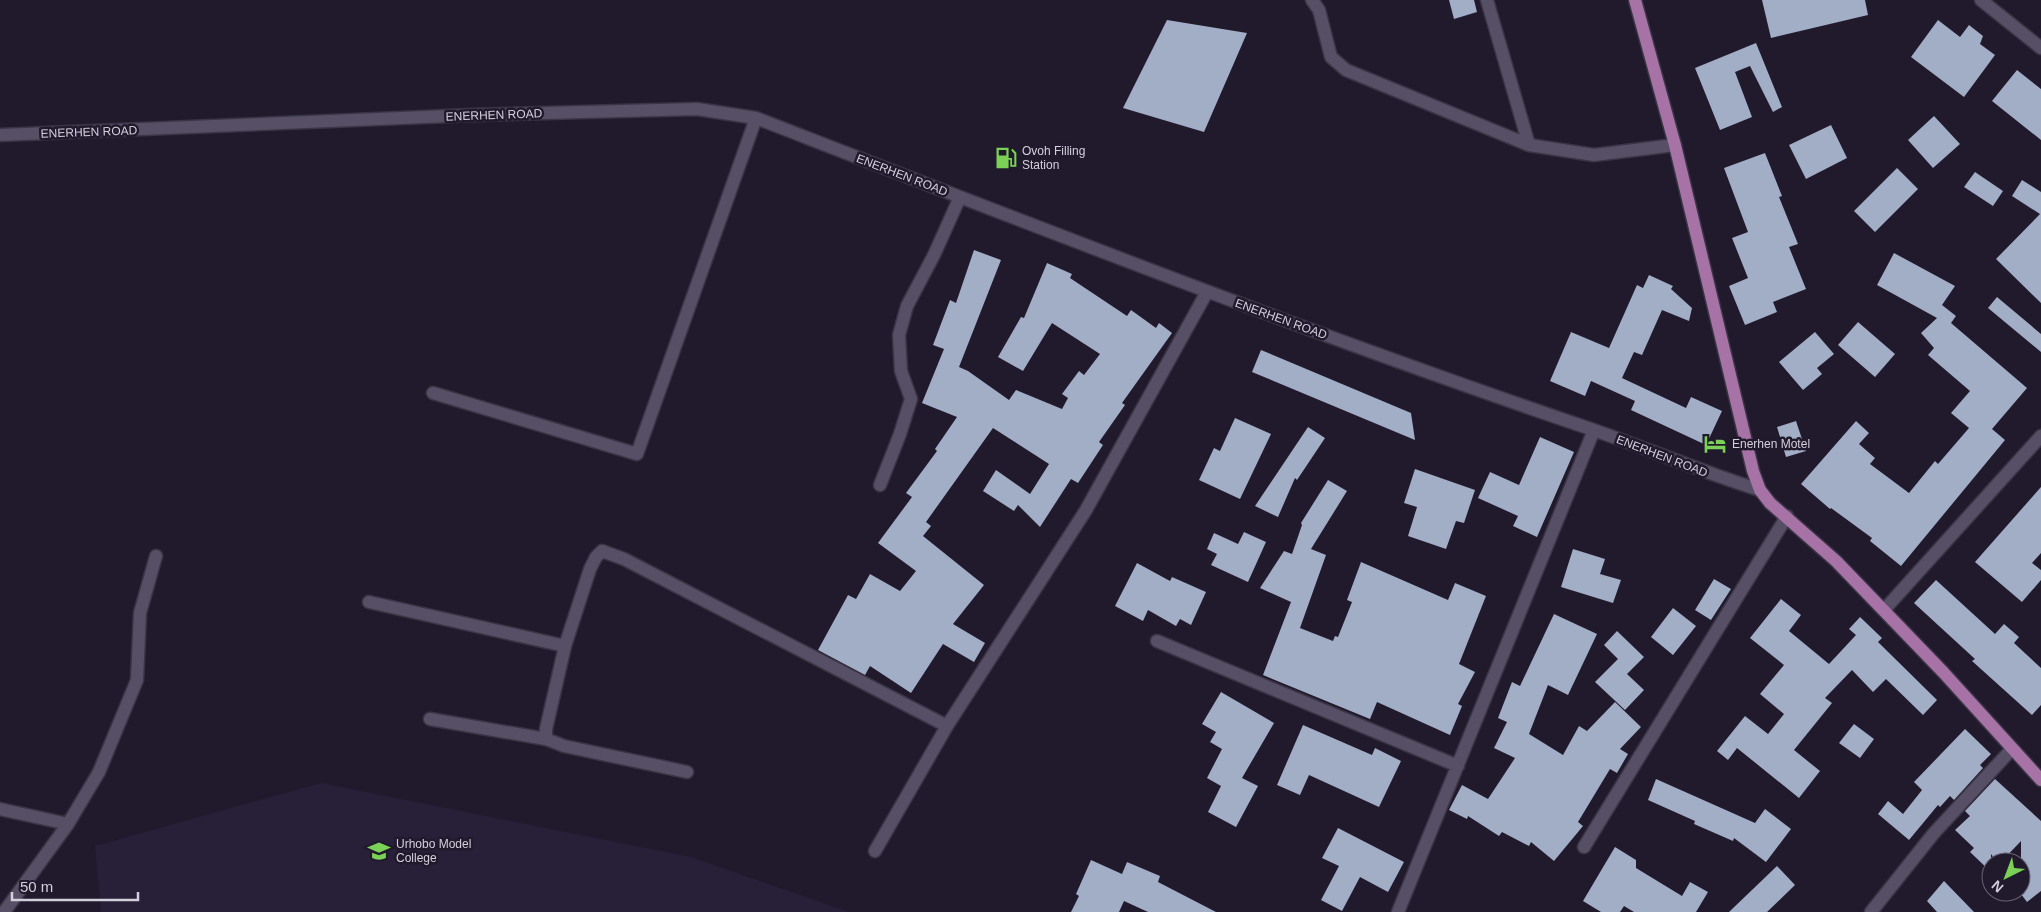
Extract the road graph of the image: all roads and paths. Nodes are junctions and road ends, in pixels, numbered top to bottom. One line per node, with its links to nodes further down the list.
1 (1312, 0): 8 (street)
2 (1487, 0): 8 (street)
3 (1635, 0): 9 (main road)
4 (1981, 0): 5 (street)
5 (2041, 48)
6 (756, 118): 7 (street, ENERHEN ROAD); 10 (street, ENERHEN ROAD); 12 (street)
7 (0, 135)
8 (1529, 145): 9 (street)
9 (1675, 145): 16 (main road)
10 (960, 197): 11 (street, ENERHEN ROAD); 15 (street)
11 (1208, 292): 13 (street, ENERHEN ROAD); 24 (street)
12 (432, 394)
13 (1594, 430): 16 (street, ENERHEN ROAD); 27 (street)
14 (2041, 436): 20 (street)
15 (880, 486)
16 (1760, 490): 17 (main road)
17 (1787, 516): 20 (main road); 32 (street)
18 (156, 556): 31 (street)
19 (369, 602): 22 (street)
20 (1884, 610): 26 (main road)
21 (1157, 641): 27 (street)
22 (565, 646): 24 (street); 25 (street)
23 (430, 719): 25 (street)
24 (948, 726): 33 (street)
25 (546, 739): 28 (street)
26 (2011, 750): 29 (main road); 36 (street)
27 (1458, 766): 35 (street)
28 (687, 772)
29 (2041, 780)
30 (0, 809): 31 (street)
31 (68, 824): 34 (street)
32 (1584, 847)
33 (875, 852)
34 (4, 912)
35 (1398, 912)
36 (1871, 912)

